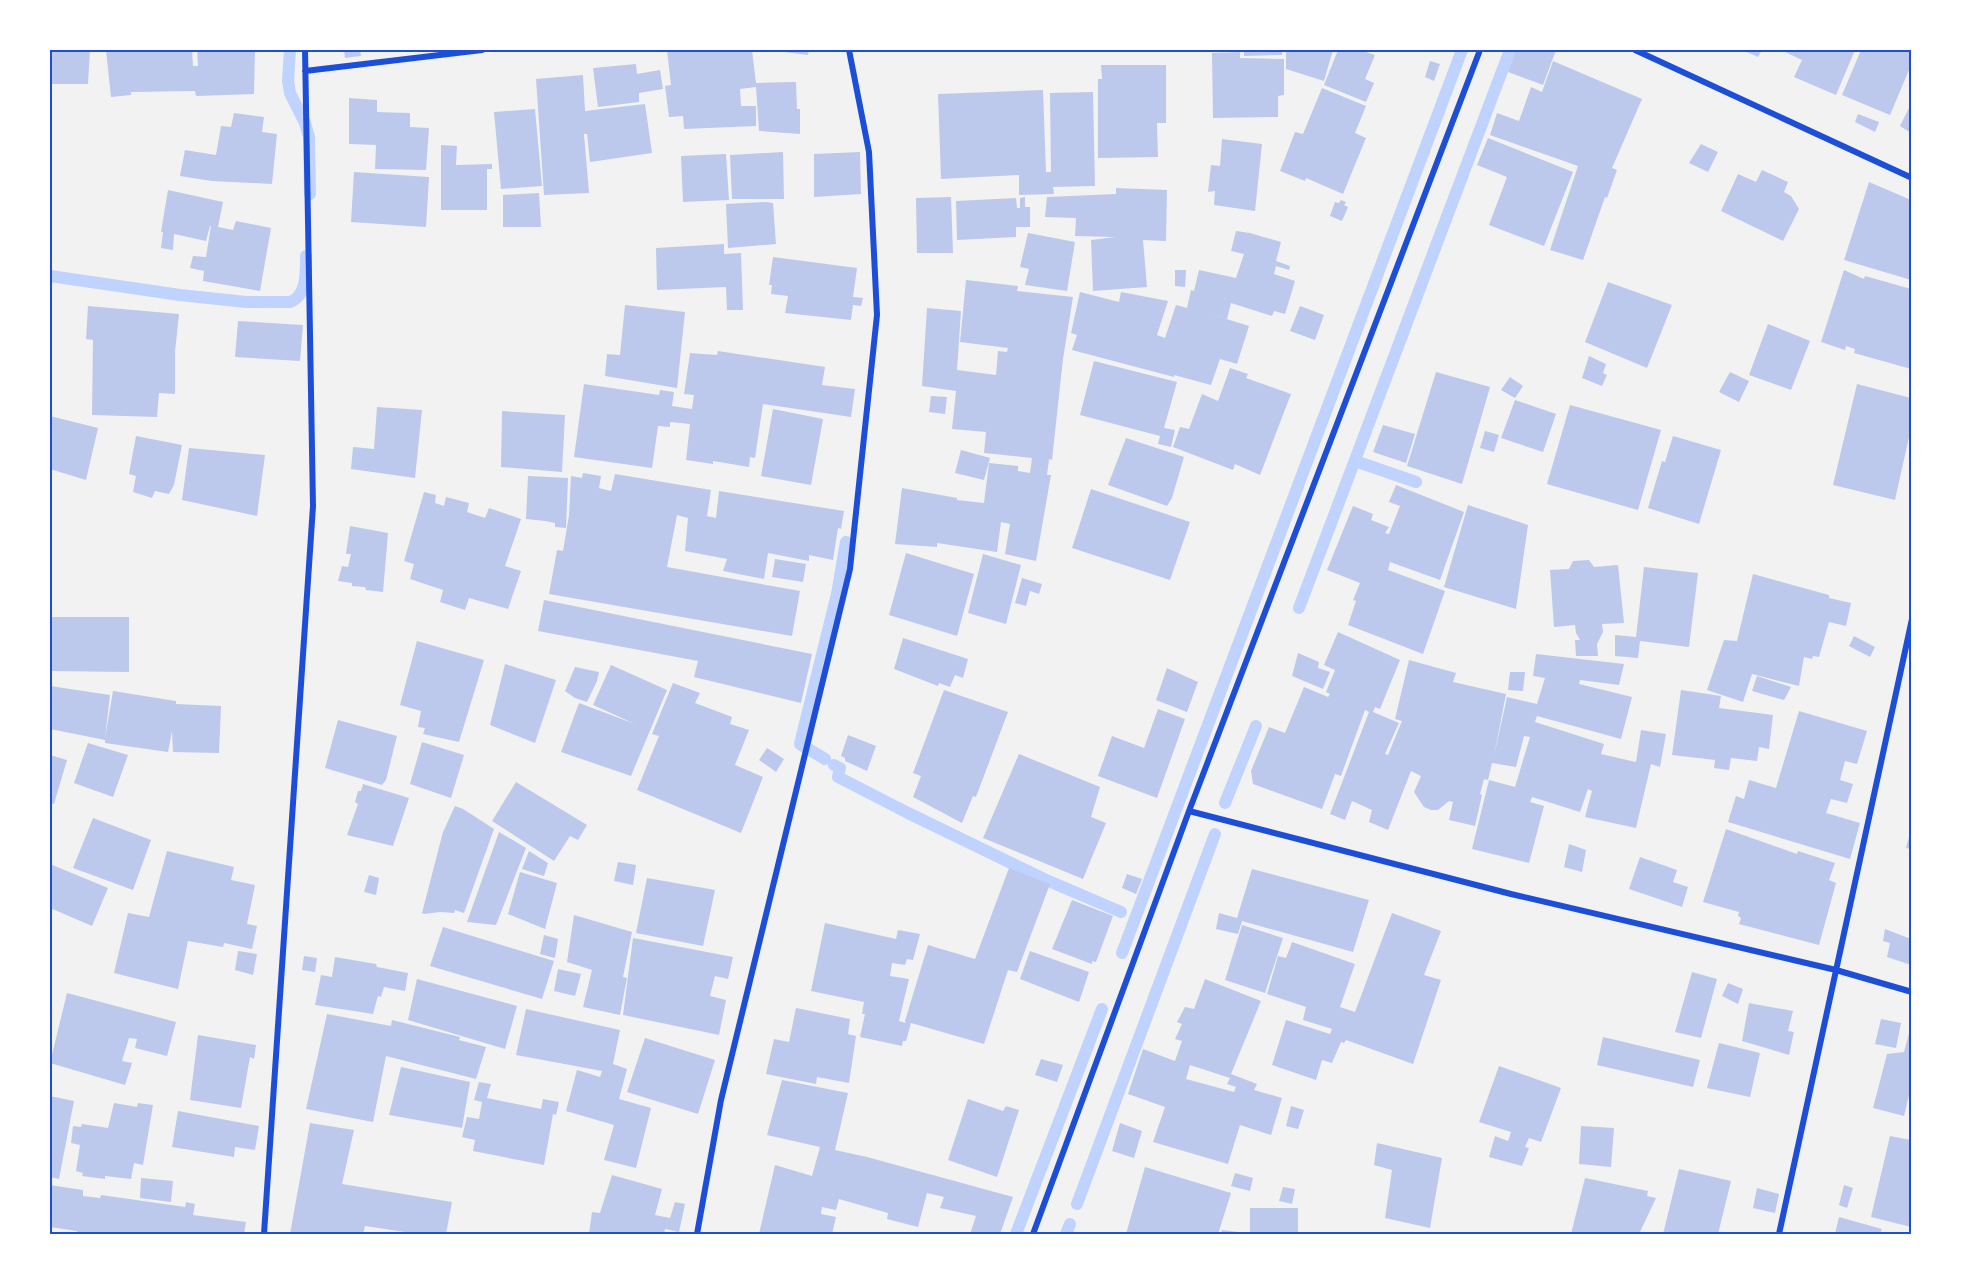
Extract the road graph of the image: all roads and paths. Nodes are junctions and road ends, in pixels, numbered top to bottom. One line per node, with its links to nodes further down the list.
1 (305, 50): 6 (street)
2 (482, 50): 6 (street)
3 (849, 50): 13 (street)
4 (1480, 50): 9 (street)
5 (1635, 50): 7 (street)
6 (305, 71): 12 (street)
7 (1911, 178)
8 (1911, 619): 10 (street)
9 (1189, 811): 10 (street); 14 (street)
10 (1836, 970): 11 (street); 15 (street)
11 (1911, 992)
12 (264, 1234)
13 (697, 1234)
14 (1033, 1234)
15 (1779, 1234)

